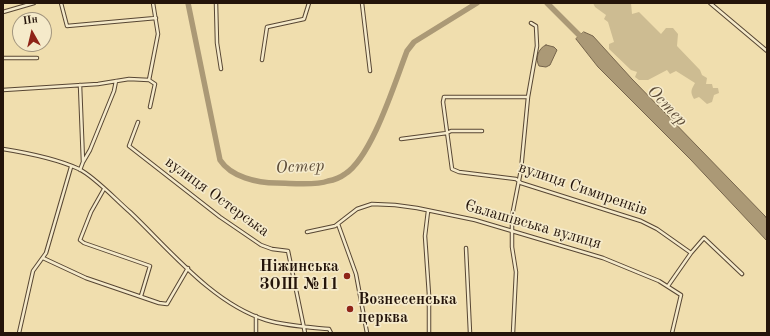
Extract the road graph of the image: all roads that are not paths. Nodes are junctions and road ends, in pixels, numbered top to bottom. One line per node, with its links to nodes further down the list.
1 (34, 3): 8 (street)
2 (61, 3): 9 (street)
3 (153, 3): 9 (street)
4 (216, 3): 15 (street)
5 (309, 3): 14 (street)
6 (362, 3): 16 (street)
7 (710, 3): 11 (street)
8 (3, 12)
9 (156, 18): 17 (street)
10 (531, 23): 21 (street)
11 (767, 51)
12 (3, 58): 13 (street)
13 (37, 58)
14 (262, 60)
15 (220, 69)
16 (370, 71)
17 (149, 80): 18 (street); 22 (street)
18 (116, 81): 19 (street); 28 (street)
19 (80, 85): 20 (street); 28 (street)
20 (3, 90)
21 (528, 97): 25 (street); 31 (street)
22 (150, 107)
23 (138, 122): 45 (street, вулиця Остерська)
24 (482, 131): 25 (street)
25 (447, 133): 26 (street); 31 (street, вулиця Симиренків)
26 (401, 139)
27 (3, 149): 29 (street)
28 (82, 162): 30 (street)
29 (71, 167): 30 (street); 39 (street)
30 (80, 170): 32 (street)
31 (519, 181): 35 (street); 38 (street, вулиця Симиренків)
32 (104, 189): 40 (street); 43 (street)
33 (428, 211): 34 (street, Євлашівська вулиця); 35 (street, Євлашівська вулиця); 51 (street)
34 (338, 224): 36 (street, Євлашівська вулиця); 50 (street)
35 (512, 230): 42 (street, Євлашівська вулиця); 53 (street)
36 (307, 232)
37 (466, 248): 52 (street)
38 (691, 253): 41 (street); 42 (street)
39 (43, 258): 43 (street); 46 (street)
40 (188, 268): 43 (street); 44 (street)
41 (742, 274)
42 (668, 286): 54 (street, Євлашівська вулиця)
43 (141, 296)
44 (256, 316): 45 (street); 47 (street)
45 (304, 327): 48 (street, вулиця Остерська); 49 (street)
46 (19, 333)
47 (256, 333)
48 (305, 333)
49 (331, 333)
50 (367, 333)
51 (429, 333)
52 (470, 333)
53 (513, 333)
54 (672, 333)

